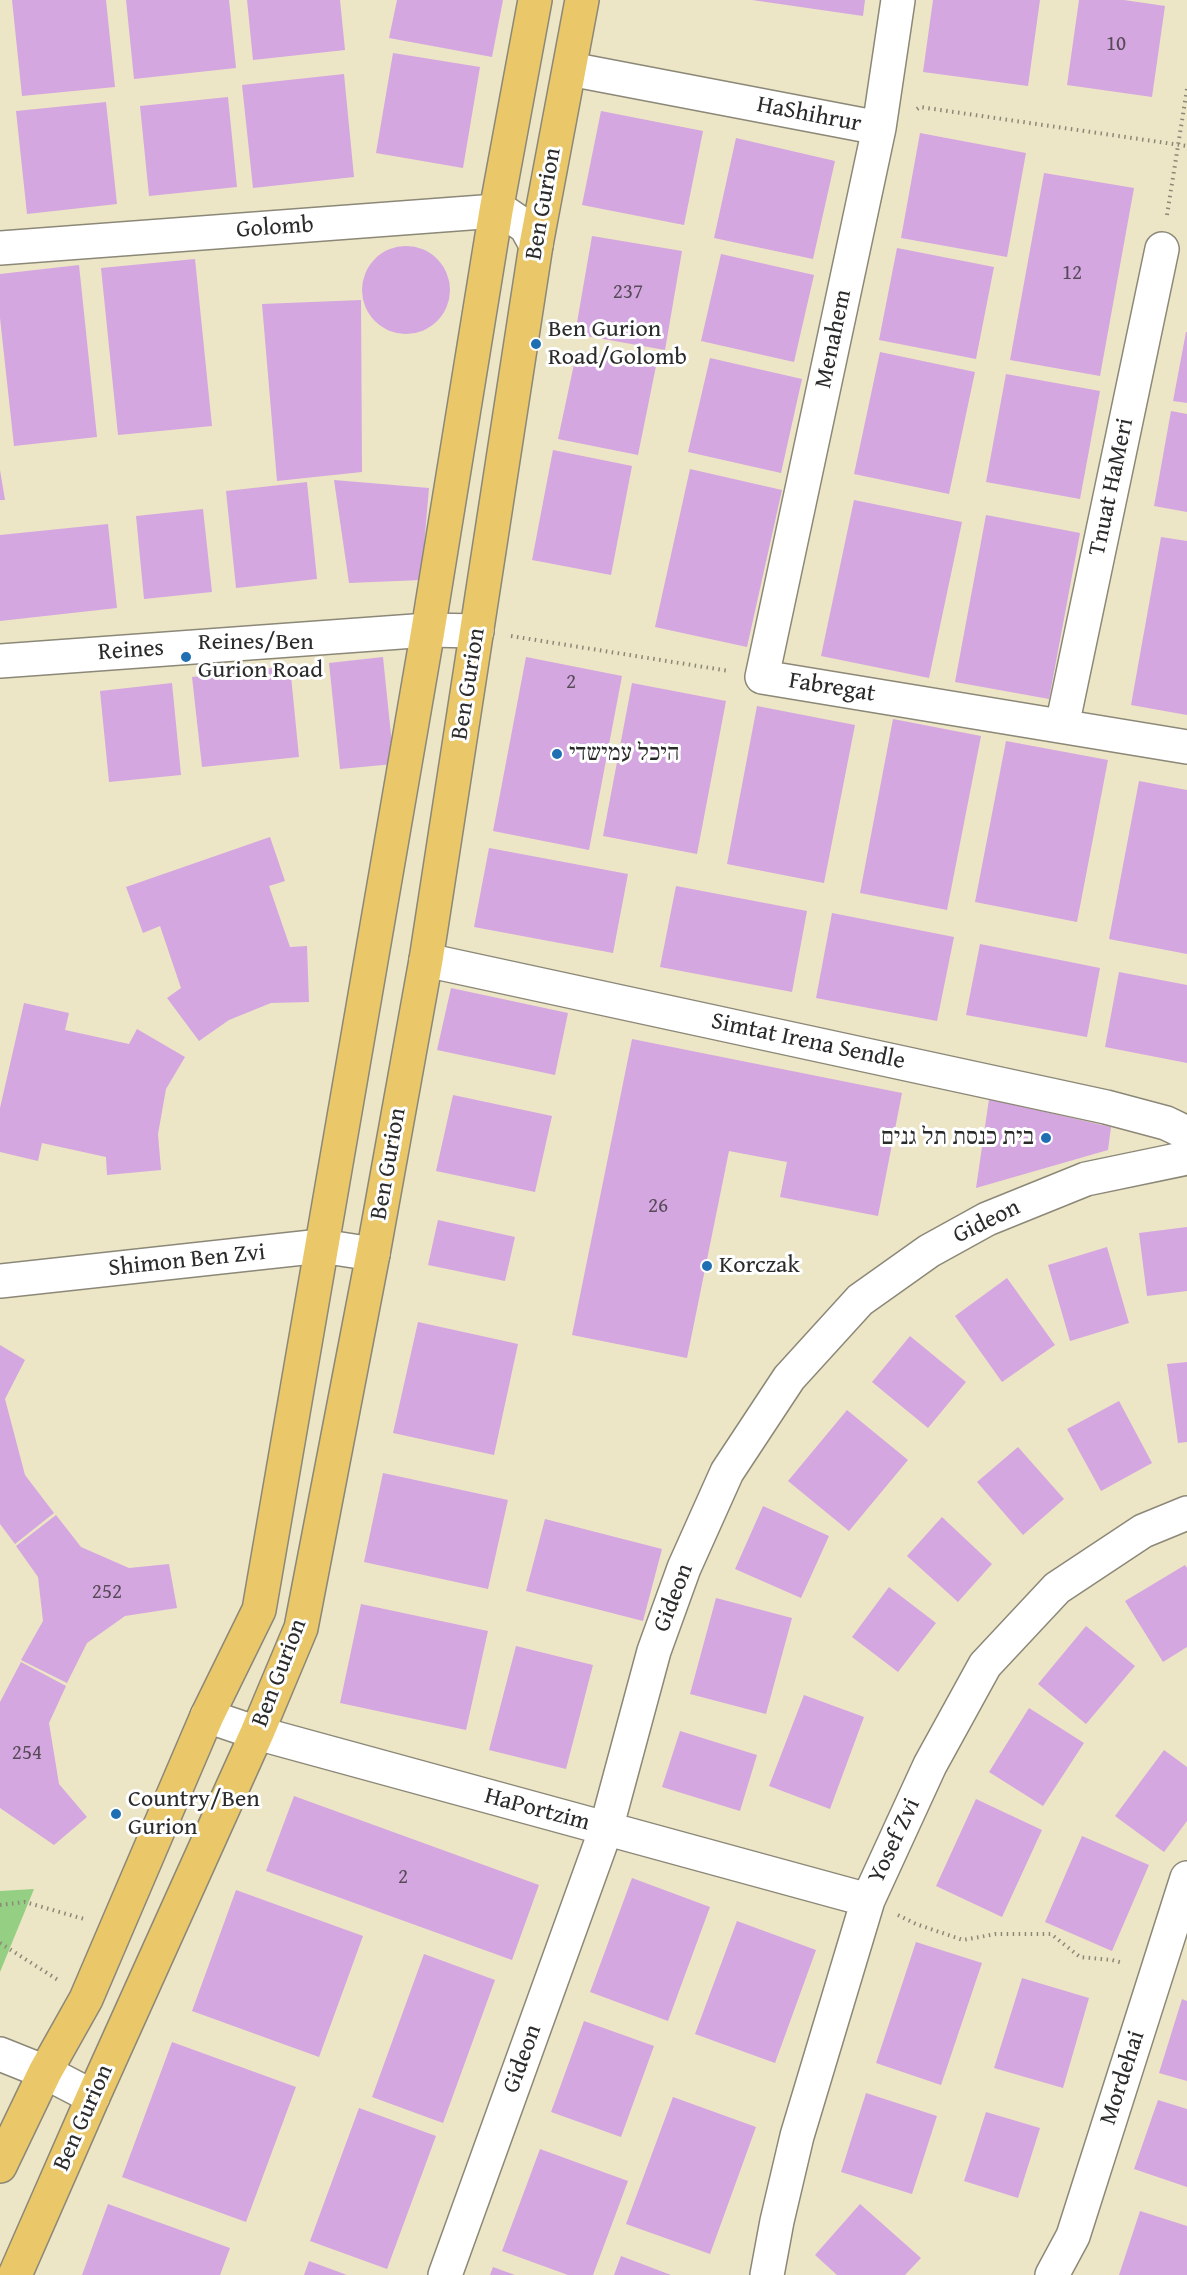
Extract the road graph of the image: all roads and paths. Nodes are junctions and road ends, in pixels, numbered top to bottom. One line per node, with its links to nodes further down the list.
1 (535, 0): 9 (main road, Ben Gurion)
2 (582, 0): 4 (main road, Ben Gurion)
3 (898, 0): 6 (street, Menahem)
4 (570, 69): 6 (street, HaShihrur); 10 (main road, Ben Gurion)
5 (1187, 89): 7 (path)
6 (879, 128): 7 (path, HaShihrur); 16 (street, Menahem)
7 (1179, 146): 8 (path, HaShihrur); 12 (path)
8 (1187, 146)
9 (496, 211): 10 (street); 11 (street, Golomb); 13 (main road, Ben Gurion)
10 (536, 245): 14 (main road, Ben Gurion)
11 (0, 248)
12 (1162, 249): 17 (street, Tnuat HaMeri)
13 (428, 630): 14 (street, Reines); 15 (street, Reines); 22 (main road, Ben Gurion)
14 (477, 631): 16 (path, Fabregat); 19 (main road, Ben Gurion)
15 (0, 661)
16 (762, 677): 17 (street, Fabregat)
17 (1062, 726): 18 (street, Fabregat)
18 (1187, 747)
19 (426, 960): 20 (street, Simtat Irena Sendle); 23 (main road, Ben Gurion)
20 (1187, 1133)
21 (1187, 1158): 28 (street, Gideon)
22 (321, 1246): 23 (street, Shimon Ben Zvi); 24 (street, Shimon Ben Zvi); 26 (main road, Ben Gurion)
23 (373, 1254): 27 (main road, Ben Gurion)
24 (0, 1281)
25 (1187, 1513): 30 (street, Yosef Zvi)
26 (207, 1716): 27 (street, HaPortzim); 32 (main road, Ben Gurion)
27 (257, 1733): 28 (street, HaPortzim); 38 (main road, Ben Gurion)
28 (606, 1829): 30 (street, HaPortzim); 41 (street, Gideon)
29 (1187, 1878): 34 (street, Mordehai)
30 (868, 1900): 34 (path); 42 (street, Yosef Zvi)
31 (0, 1905): 32 (path)
32 (116, 1929): 35 (main road, Ben Gurion)
33 (0, 1943): 35 (path)
34 (1157, 1971): 43 (street, Mordehai)
35 (86, 1998): 37 (main road, Ben Gurion)
36 (0, 2054): 37 (street)
37 (45, 2072): 38 (street); 39 (main road, Ben Gurion)
38 (93, 2097): 40 (main road, Ben Gurion)
39 (0, 2166)
40 (15, 2275)
41 (445, 2275)
42 (767, 2275)
43 (1053, 2275)

